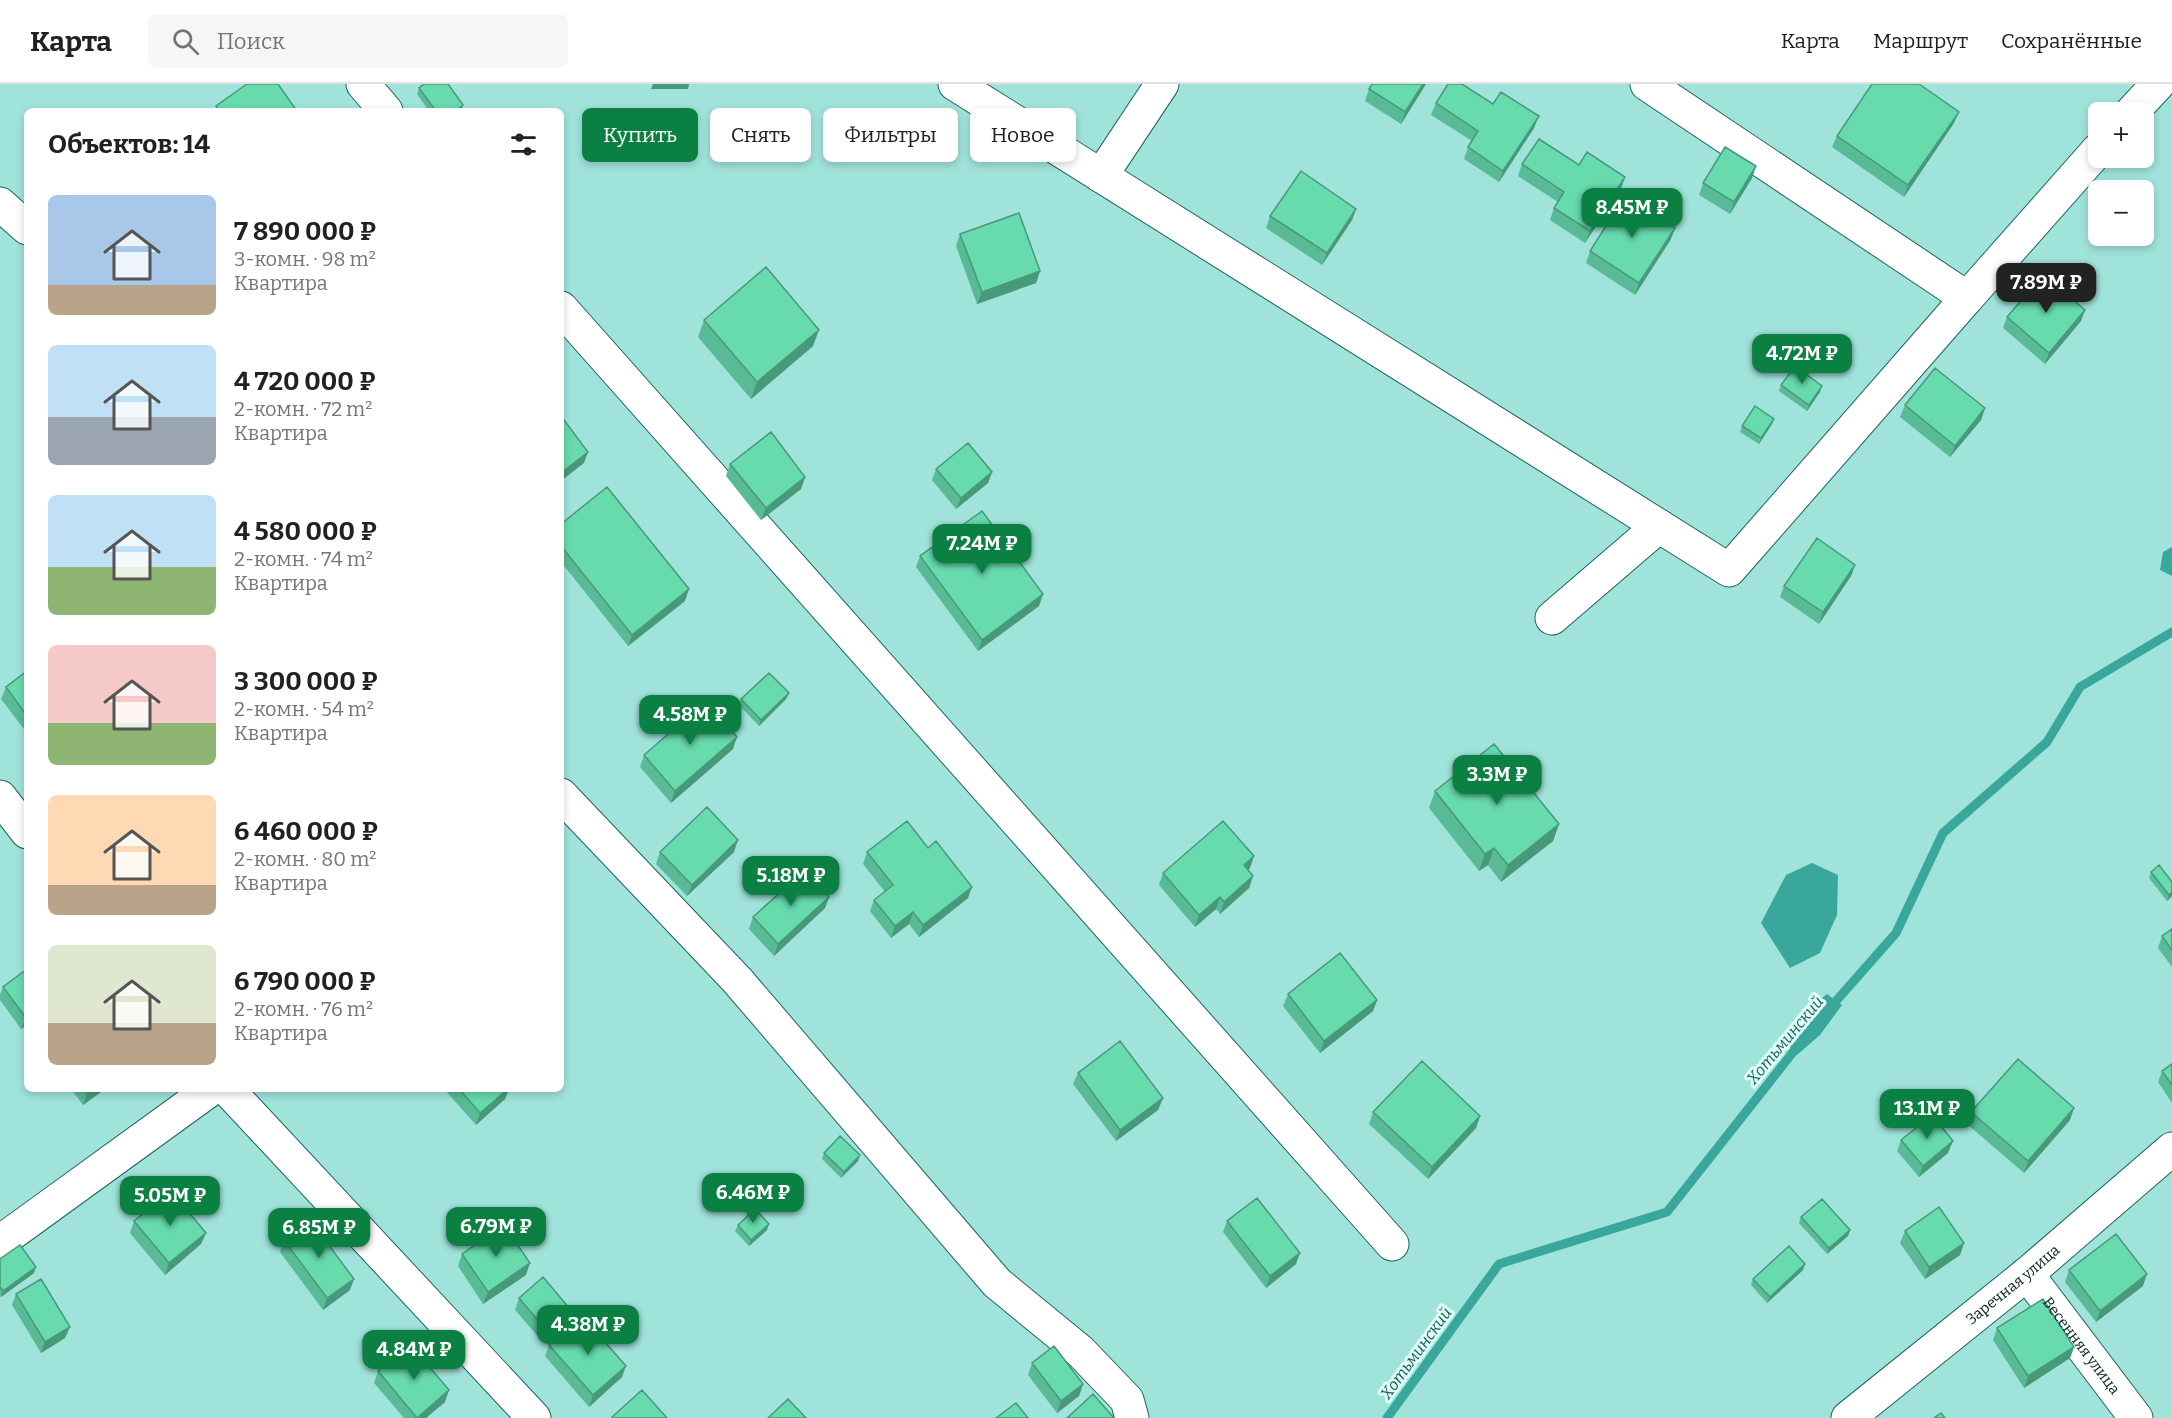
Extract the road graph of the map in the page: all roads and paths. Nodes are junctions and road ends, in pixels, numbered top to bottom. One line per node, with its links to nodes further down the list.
1 (363, 84): 7 (street)
2 (955, 84): 9 (street)
3 (1162, 84): 9 (street)
4 (1647, 84): 12 (street)
5 (2158, 84): 6 (street)
6 (2141, 102)
7 (384, 108)
8 (2088, 161): 12 (street)
9 (1101, 176): 14 (street)
10 (0, 204): 11 (street)
11 (24, 225)
12 (1967, 298): 14 (street)
13 (564, 311): 23 (street)
14 (1659, 526): 15 (street)
15 (1552, 618)
16 (0, 797): 18 (street)
17 (564, 798): 26 (street)
18 (24, 828)
19 (207, 1092): 22 (street)
20 (230, 1092): 25 (street)
21 (2172, 1149): 24 (street, Заречная улица)
22 (0, 1242)
23 (1392, 1244)
24 (2027, 1274): 27 (street, Заречная улица); 28 (street, Весенняя улица)
25 (534, 1418)
26 (1132, 1418)
27 (1848, 1418)
28 (2136, 1418)

